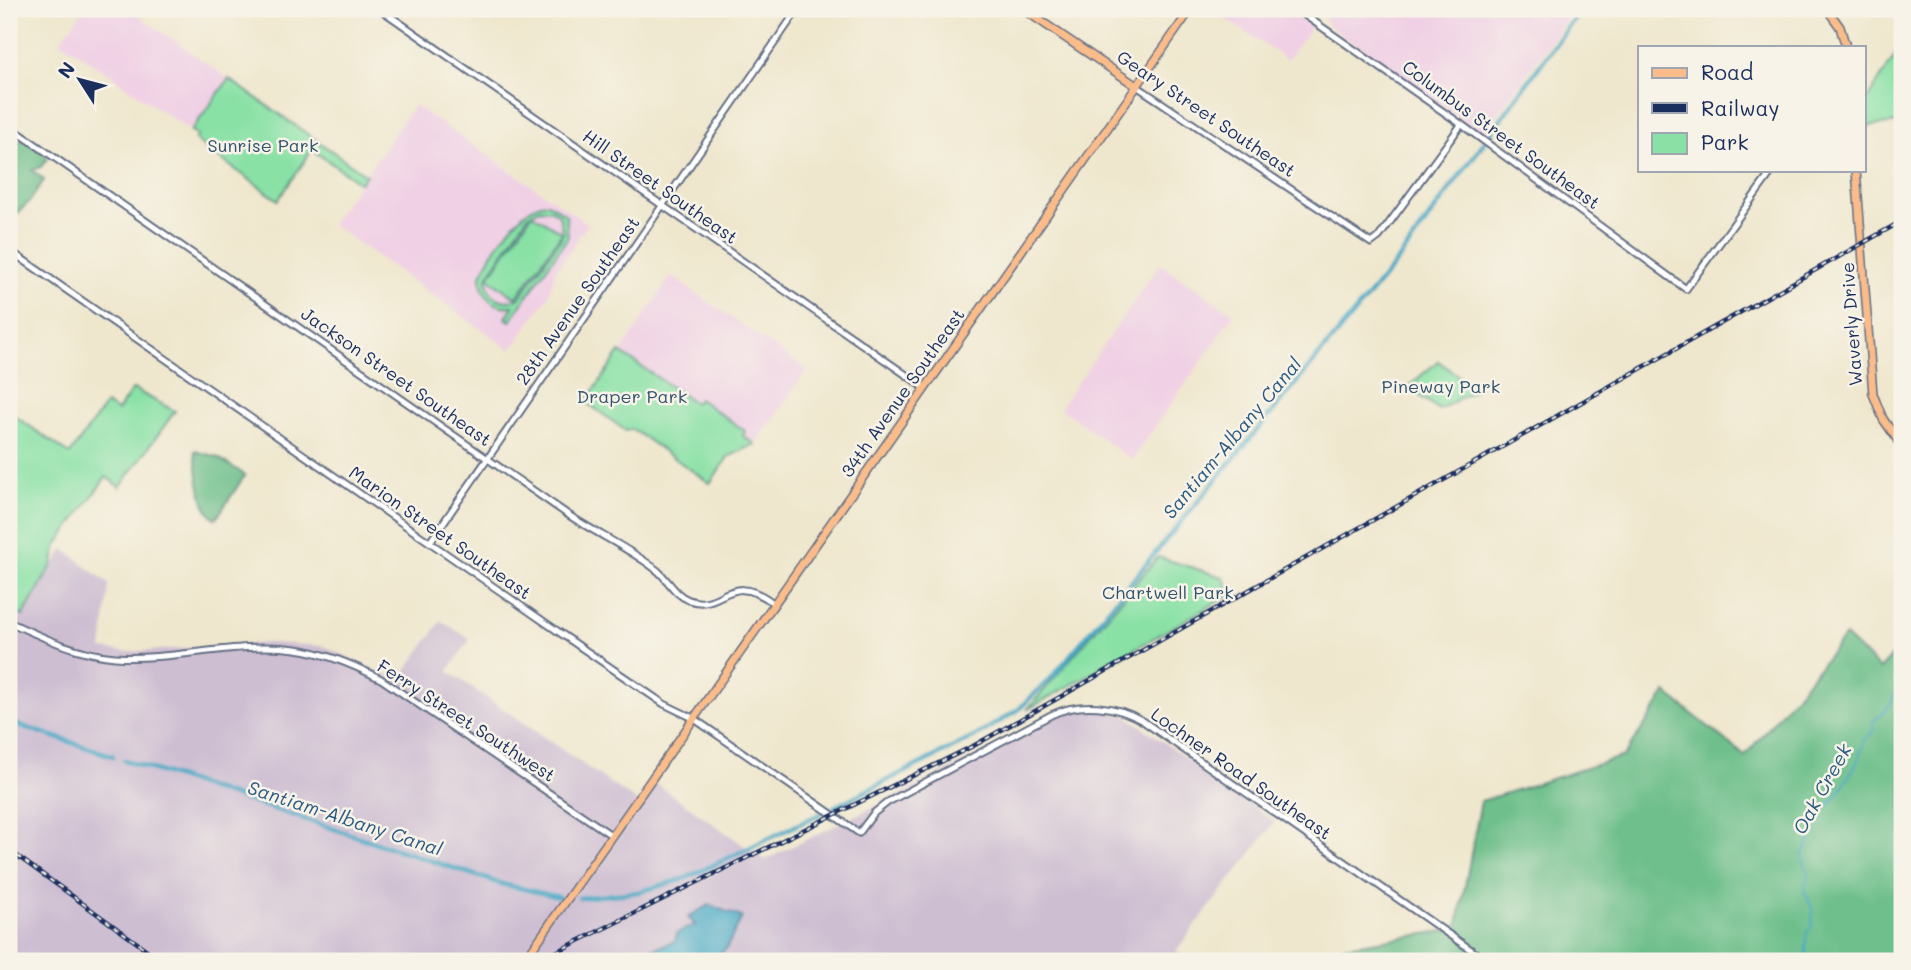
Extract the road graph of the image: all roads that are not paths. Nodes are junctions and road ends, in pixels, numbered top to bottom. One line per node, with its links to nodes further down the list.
1 (380, 9): 13 (street, Hill Street Southeast)
2 (798, 9): 13 (street, 28th Avenue Southeast)
3 (1023, 9): 8 (main road, Geary Street Southeast)
4 (1191, 9): 8 (main road, 34th Avenue Southeast)
5 (1296, 9): 9 (street, Columbus Street Southeast)
6 (1827, 9): 7 (main road)
7 (1846, 46)
8 (1135, 85): 9 (street, Geary Street Southeast); 15 (main road, 34th Avenue Southeast)
9 (1461, 125): 11 (street, Columbus Street Southeast)
10 (9, 127): 17 (street, Jackson Street Southeast)
11 (1772, 172)
12 (1856, 172): 16 (main road, Waverly Drive)
13 (661, 205): 15 (street, Hill Street Southeast); 17 (street, 28th Avenue Southeast)
14 (9, 250): 18 (street, Marion Street Southeast)
15 (925, 388): 19 (main road, 34th Avenue Southeast)
16 (1902, 446)
17 (487, 458): 18 (street, 28th Avenue Southeast); 19 (street, Jackson Street Southeast)
18 (430, 542): 21 (street, Marion Street Southeast)
19 (774, 603): 21 (main road, 34th Avenue Southeast)
20 (9, 622): 23 (street, Ferry Street Southwest)
21 (693, 718): 22 (street, Marion Street Southeast); 23 (main road, 34th Avenue Southeast)
22 (859, 834): 25 (street, Lochner Road Southeast)
23 (611, 835): 24 (main road, 34th Avenue Southeast)
24 (524, 961)
25 (1487, 961)

